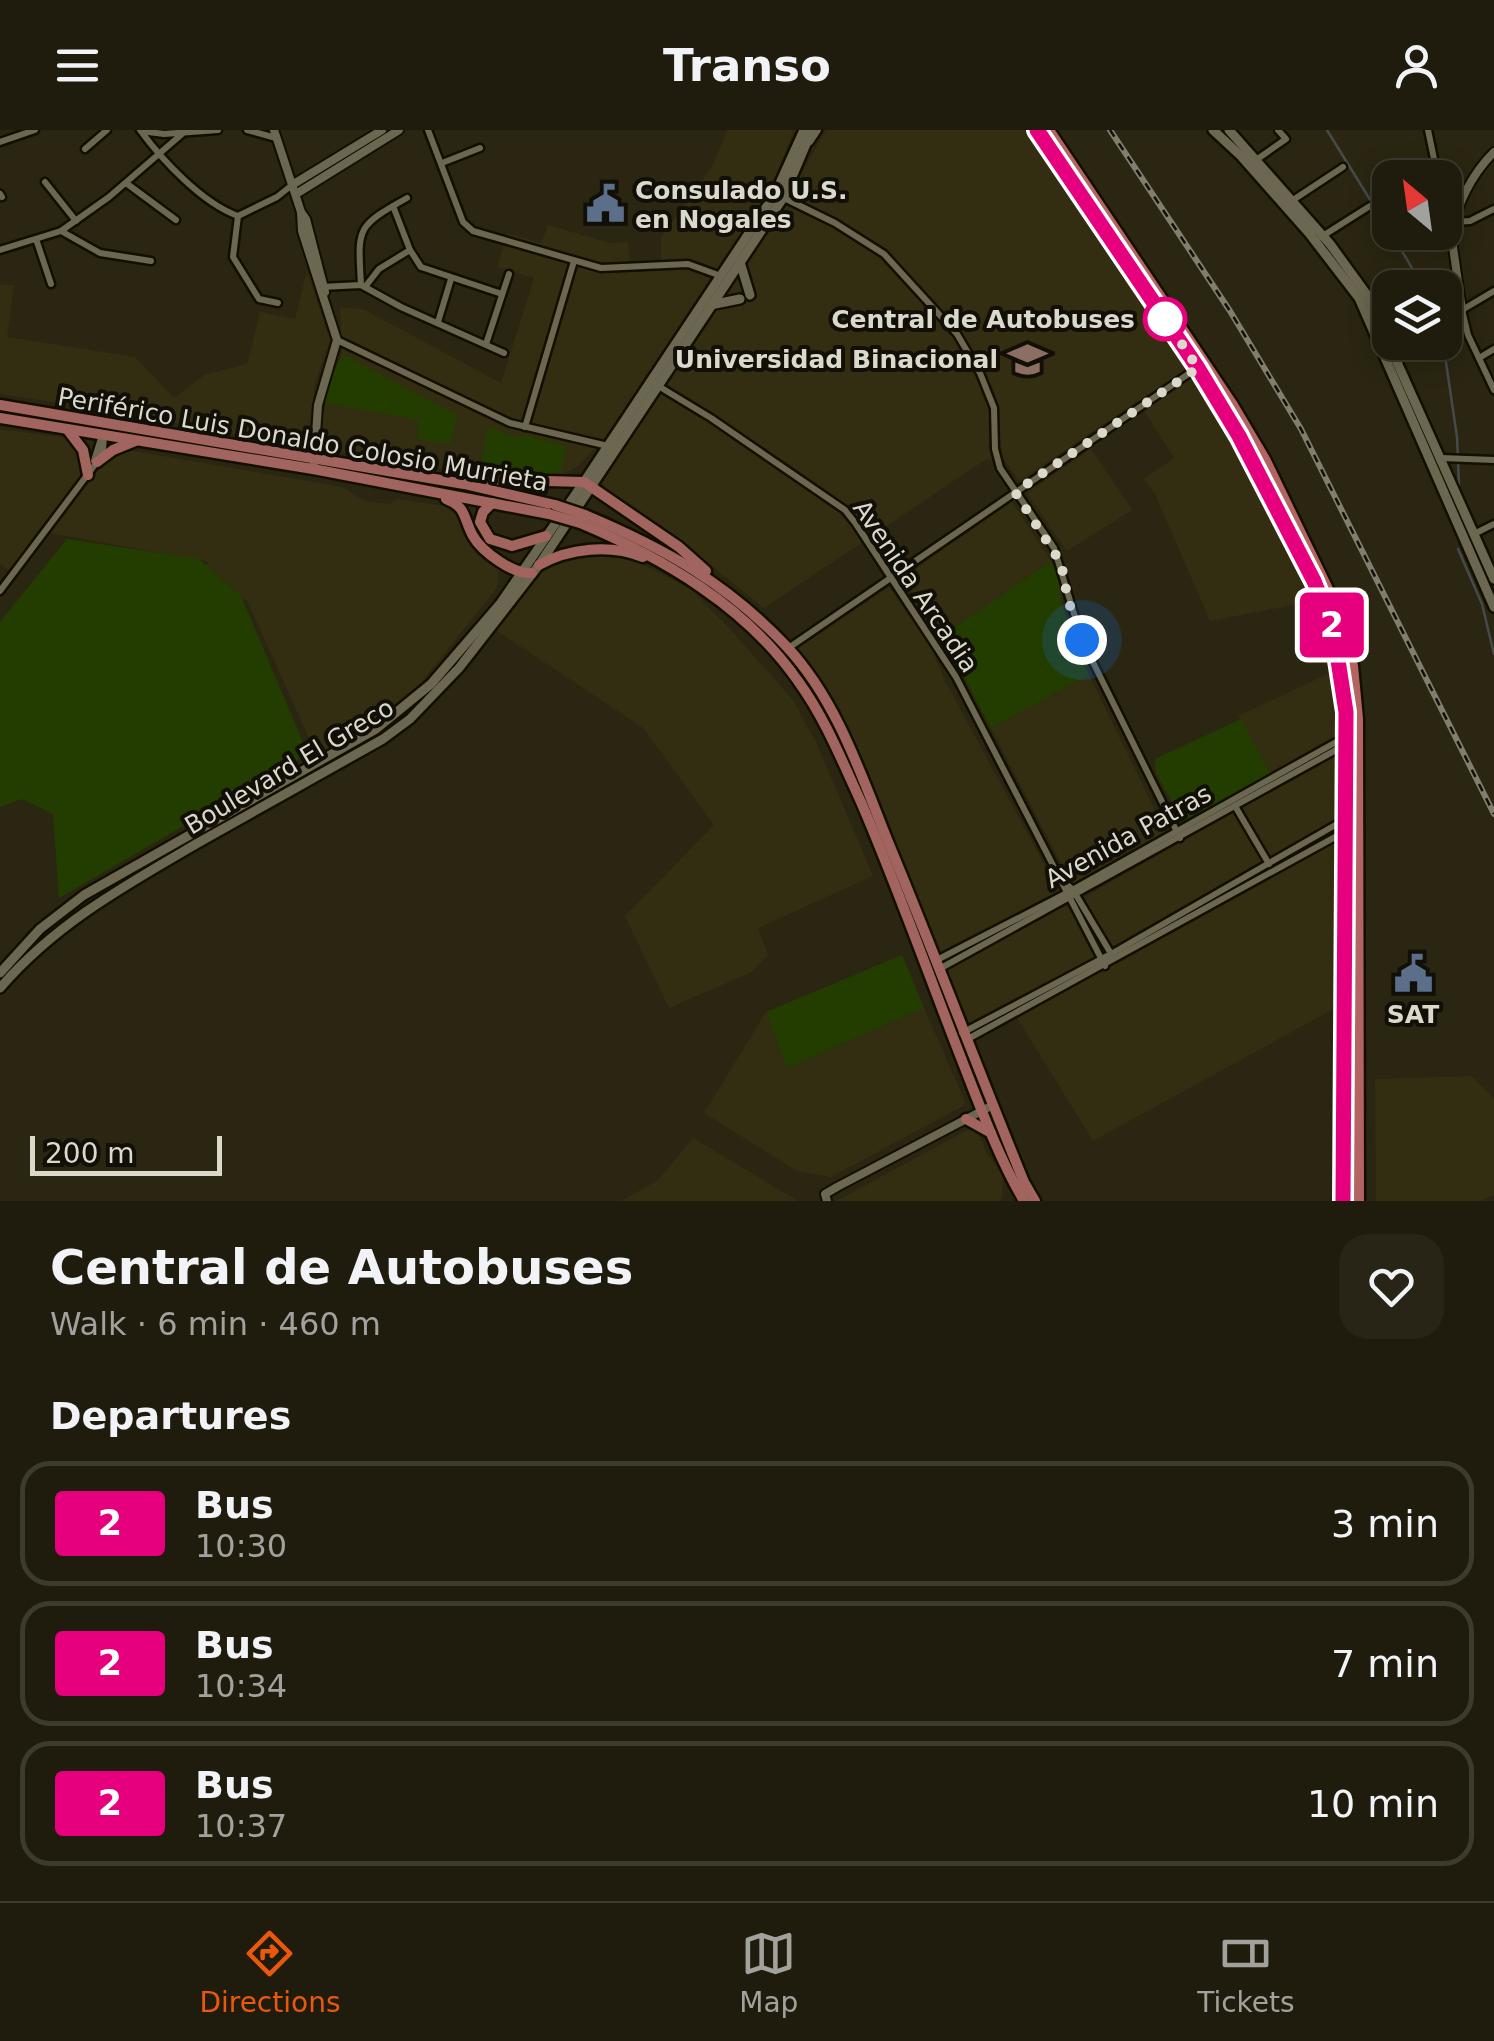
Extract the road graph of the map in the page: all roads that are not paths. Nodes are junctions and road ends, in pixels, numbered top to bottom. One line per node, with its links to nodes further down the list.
1 (36, 130): 19 (street)
2 (107, 130): 21 (street)
3 (140, 130): 17 (street); 23 (street)
4 (218, 130): 17 (street)
5 (247, 130): 18 (street)
6 (382, 130): 31 (street)
7 (399, 130): 31 (street)
8 (428, 130): 27 (street)
9 (801, 130): 24 (main road, Boulevard El Greco)
10 (815, 130): 24 (main road, Boulevard El Greco)
11 (1037, 130): 72 (highway)
12 (1052, 130): 110 (highway)
13 (1213, 130): 34 (main road)
14 (1229, 130): 25 (main road)
15 (1278, 130): 25 (street)
16 (1428, 130): 26 (street)
17 (182, 134): 23 (street)
18 (275, 134): 31 (street)
19 (0, 142)
20 (480, 148): 27 (street)
21 (85, 149)
22 (1494, 152): 35 (street)
23 (158, 156): 30 (street); 39 (street)
24 (797, 157): 32 (main road, Boulevard El Greco)
25 (1256, 160): 34 (main road)
26 (1434, 160)
27 (442, 162): 49 (street)
28 (1343, 167): 34 (street)
29 (44, 182): 41 (street)
30 (126, 183): 40 (street); 41 (street)
31 (294, 189): 39 (street); 56 (street)
32 (779, 196): 50 (main road, Boulevard El Greco); 53 (main road, Boulevard El Greco); 91 (street)
33 (406, 198): 36 (street)
34 (1288, 203): 45 (main road)
35 (1462, 203)
36 (393, 206): 47 (street); 55 (street)
37 (1370, 206): 45 (street)
38 (1494, 210): 42 (street)
39 (238, 216): 59 (street)
40 (176, 220)
41 (76, 221): 43 (street)
42 (1462, 222)
43 (61, 231): 44 (street); 48 (street)
44 (36, 239): 46 (street); 54 (street)
45 (1319, 239): 62 (main road)
46 (0, 250)
47 (410, 250): 52 (street); 55 (street)
48 (151, 260)
49 (574, 261): 53 (street); 78 (street)
50 (740, 262): 53 (main road, Boulevard El Greco); 60 (main road)
51 (508, 274): 58 (street)
52 (451, 279): 58 (street); 63 (street)
53 (720, 280): 60 (main road, Boulevard El Greco); 73 (main road, Boulevard El Greco)
54 (51, 284)
55 (363, 286): 56 (street); 63 (street)
56 (322, 287): 65 (street)
57 (1494, 291): 61 (street)
58 (502, 294): 66 (street)
59 (278, 304)
60 (713, 305): 73 (main road, Boulevard El Greco)
61 (1462, 307)
62 (1372, 313)
63 (438, 322): 66 (street)
64 (1462, 327): 69 (street)
65 (336, 340): 78 (street); 86 (street)
66 (486, 344): 68 (street)
67 (1494, 349): 69 (street)
68 (504, 353)
69 (1479, 358): 74 (street)
70 (1392, 360): 104 (main road)
71 (1395, 360): 84 (main road)
72 (1198, 368): 91 (street); 107 (highway)
73 (655, 383): 83 (main road, Boulevard El Greco); 89 (main road, Boulevard El Greco); 101 (street, Avenida Arcadia)
74 (1494, 390)
75 (0, 405): 76 (main road, Periférico Luis Donaldo Colosio Murrieta)
76 (71, 416): 80 (main road, Periférico Luis Donaldo Colosio Murrieta); 81 (main road)
77 (0, 418): 79 (main road, Periférico Luis Donaldo Colosio Murrieta)
78 (522, 426): 83 (street)
79 (66, 428): 81 (main road, Periférico Luis Donaldo Colosio Murrieta); 87 (main road)
80 (144, 430): 81 (main road); 86 (main road, Periférico Luis Donaldo Colosio Murrieta)
81 (103, 434): 82 (main road, Periférico Luis Donaldo Colosio Murrieta); 87 (street)
82 (136, 441): 86 (main road, Periférico Luis Donaldo Colosio Murrieta); 87 (main road)
83 (608, 446): 89 (main road, Boulevard El Greco)
84 (1441, 458): 85 (street); 96 (main road)
85 (1494, 460)
86 (314, 464): 88 (main road, Periférico Luis Donaldo Colosio Murrieta); 90 (main road, Periférico Luis Donaldo Colosio Murrieta)
87 (92, 469): 103 (street)
88 (450, 482): 89 (main road); 93 (main road, Periférico Luis Donaldo Colosio Murrieta)
89 (589, 484): 97 (main road, Boulevard El Greco); 99 (main road, Boulevard El Greco); 102 (main road)
90 (426, 490): 92 (main road, Periférico Luis Donaldo Colosio Murrieta); 99 (main road)
91 (1015, 492): 101 (street); 112 (street)
92 (492, 502): 93 (main road, Periférico Luis Donaldo Colosio Murrieta); 97 (main road)
93 (552, 509): 94 (main road, Periférico Luis Donaldo Colosio Murrieta, bridge)
94 (582, 520): 98 (main road, Periférico Luis Donaldo Colosio Murrieta); 102 (main road, Periférico Luis Donaldo Colosio Murrieta)
95 (1494, 524): 96 (street)
96 (1474, 534): 100 (main road)
97 (546, 536): 99 (main road, Boulevard El Greco)
98 (675, 570): 99 (main road); 106 (main road, Periférico Luis Donaldo Colosio Murrieta)
99 (531, 571): 109 (main road, Boulevard El Greco)
100 (1494, 576)
101 (891, 578): 105 (street); 114 (street, Avenida Arcadia)
102 (712, 580): 105 (main road, Periférico Luis Donaldo Colosio Murrieta)
103 (0, 591)
104 (1494, 607)
105 (788, 648): 106 (street); 119 (main road, Periférico Luis Donaldo Colosio Murrieta)
106 (777, 656): 119 (main road, Periférico Luis Donaldo Colosio Murrieta)
107 (1346, 740): 108 (street, Avenida Patras); 111 (highway)
108 (1234, 804): 112 (street, Avenida Patras); 113 (street)
109 (246, 810): 120 (main road, Boulevard El Greco); 122 (main road, Boulevard El Greco)
110 (1360, 822): 111 (street); 111 (street); 115 (highway)
111 (1346, 825): 113 (street); 116 (highway)
112 (1178, 835): 114 (street, Avenida Patras)
113 (1271, 868): 117 (street)
114 (1071, 895): 117 (street, Avenida Arcadia); 118 (street, Avenida Arcadia); 119 (street, Avenida Patras)
115 (1359, 915): 116 (highway); 121 (highway)
116 (1346, 947): 121 (highway); 130 (highway)
117 (1113, 957): 118 (street)
118 (1103, 963): 123 (street)
119 (934, 966): 123 (main road, Periférico Luis Donaldo Colosio Murrieta)
120 (0, 972)
121 (1359, 984): 131 (highway)
122 (0, 988)
123 (960, 1038): 124 (main road, Periférico Luis Donaldo Colosio Murrieta)
124 (987, 1108): 125 (street); 126 (main road, Periférico Luis Donaldo Colosio Murrieta); 129 (main road, Periférico Luis Donaldo Colosio Murrieta)
125 (966, 1118): 126 (main road); 127 (street)
126 (993, 1134): 128 (main road, Periférico Luis Donaldo Colosio Murrieta)
127 (828, 1201)
128 (1024, 1201)
129 (1035, 1201)
130 (1343, 1201)
131 (1359, 1201)

